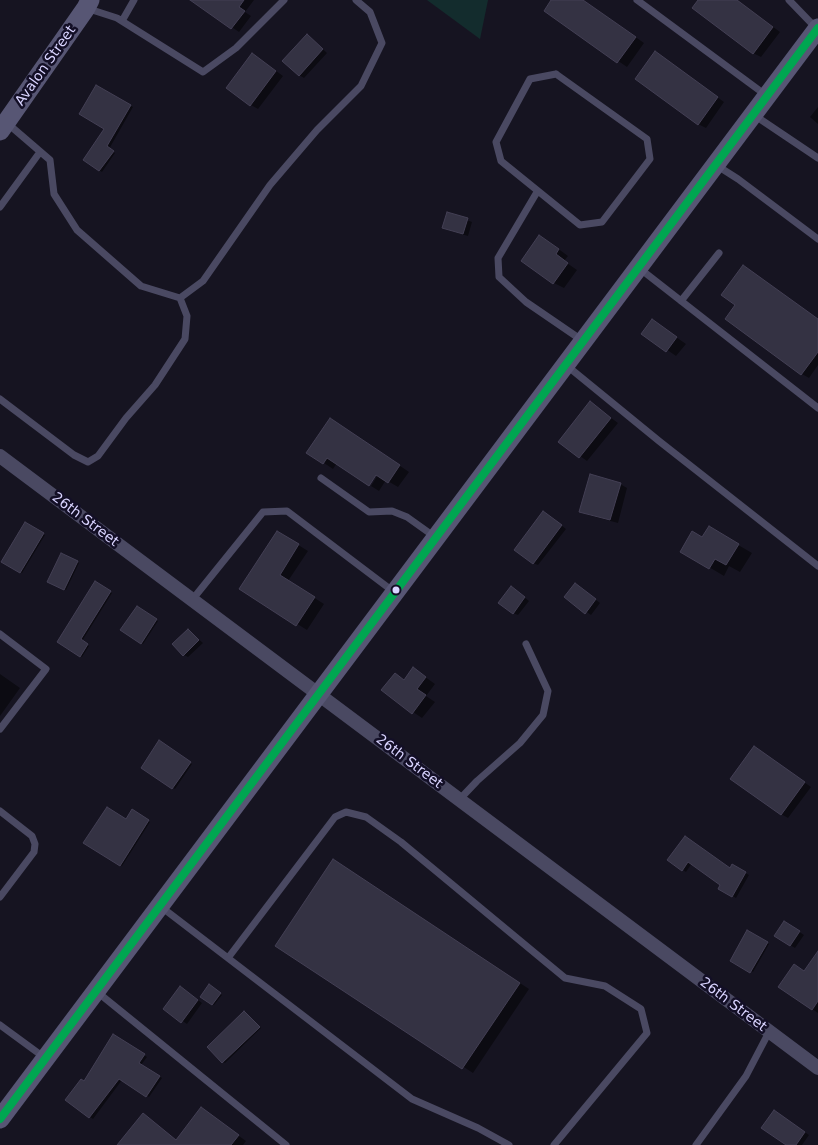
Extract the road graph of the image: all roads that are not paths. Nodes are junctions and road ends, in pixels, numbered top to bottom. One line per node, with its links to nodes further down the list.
1 (134, 0): 7 (lane)
2 (284, 0): 7 (lane)
3 (356, 0): 20 (lane)
4 (637, 0): 9 (lane)
5 (789, 0): 8 (lane)
6 (88, 4): 7 (lane); 11 (main road, Avalon Street)
7 (122, 21)
8 (818, 29): 9 (main road)
9 (767, 96): 10 (main road)
10 (753, 115): 13 (lane); 14 (main road)
11 (3, 126): 12 (lane)
12 (40, 152): 16 (lane); 20 (lane)
13 (818, 158)
14 (715, 165): 17 (lane); 19 (main road)
15 (537, 192): 15 (lane); 22 (lane)
16 (0, 207)
17 (818, 239)
18 (719, 253): 21 (lane)
19 (638, 268): 21 (lane); 22 (main road)
20 (180, 298): 24 (lane)
21 (681, 301): 25 (lane)
22 (583, 342): 23 (main road)
23 (565, 365): 28 (main road); 29 (lane)
24 (0, 399)
25 (818, 408)
26 (0, 456): 31 (street, 26th Street)
27 (321, 478): 28 (lane)
28 (436, 538): 30 (main road)
29 (818, 566)
30 (394, 593): 31 (lane); 34 (main road)
31 (192, 600): 34 (street, 26th Street)
32 (0, 634): 35 (lane)
33 (526, 644): 36 (lane)
34 (318, 694): 36 (street, 26th Street); 39 (main road)
35 (0, 729)
36 (459, 800): 43 (street, 26th Street)
37 (0, 811): 38 (lane)
38 (0, 897)
39 (160, 906): 40 (lane); 41 (main road)
40 (228, 958): 48 (lane); 49 (lane)
41 (96, 991): 44 (main road); 47 (lane)
42 (0, 1024): 44 (lane)
43 (769, 1032): 45 (street, 26th Street); 50 (lane)
44 (46, 1058): 46 (main road)
45 (818, 1068)
46 (0, 1118)
47 (286, 1145)
48 (509, 1145)
49 (554, 1145)
50 (696, 1145)

